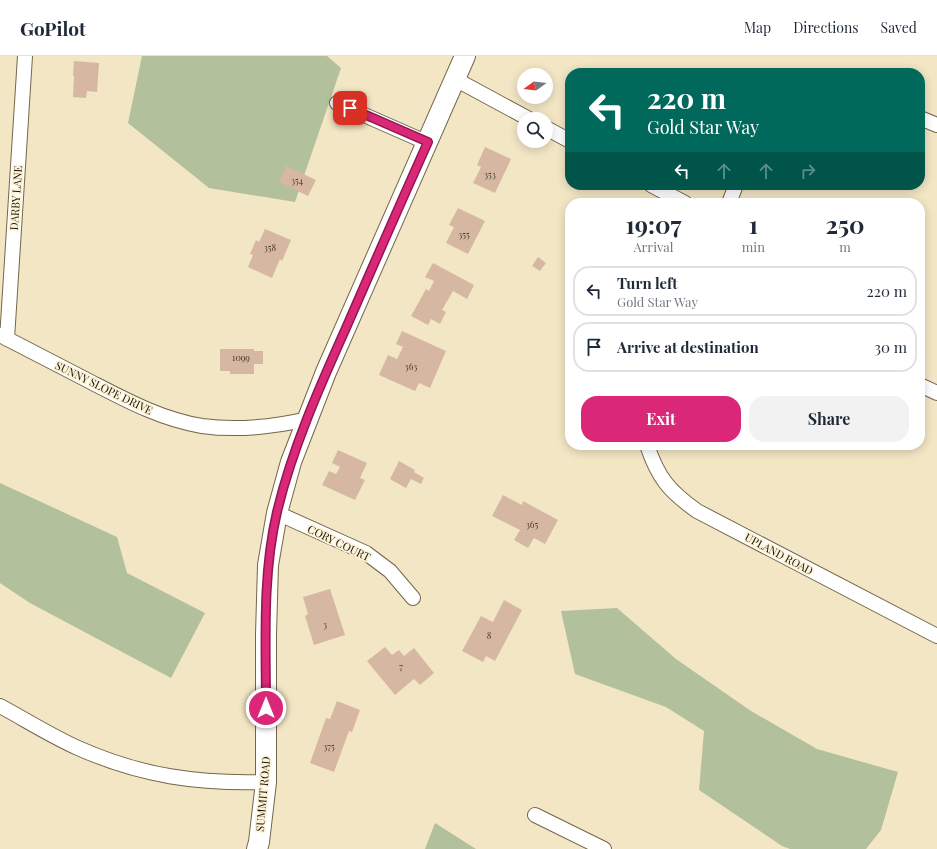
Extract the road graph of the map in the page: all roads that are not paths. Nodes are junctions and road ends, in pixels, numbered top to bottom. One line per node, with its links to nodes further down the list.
1 (25, 56): 13 (street, DARBY LANE)
2 (465, 56): 3 (main road, SUMMIT ROAD)
3 (455, 79): 5 (street); 10 (main road, SUMMIT ROAD)
4 (337, 103): 10 (street)
5 (517, 113)
6 (925, 120): 7 (street)
7 (937, 125)
8 (553, 132): 9 (street)
9 (565, 138)
10 (428, 142): 16 (main road, SUMMIT ROAD)
11 (661, 190): 12 (street)
12 (676, 198)
13 (4, 337): 16 (street, SUNNY SLOPE DRIVE)
14 (925, 387): 15 (street)
15 (937, 393)
16 (308, 419): 18 (main road, SUMMIT ROAD)
17 (649, 450): 20 (street, UPLAND ROAD)
18 (277, 513): 19 (street, CORY COURT); 22 (main road, SUMMIT ROAD)
19 (413, 598)
20 (937, 636)
21 (0, 706): 22 (street)
22 (266, 782): 24 (main road, SUMMIT ROAD)
23 (535, 815): 25 (street)
24 (257, 849)
25 (604, 849)

